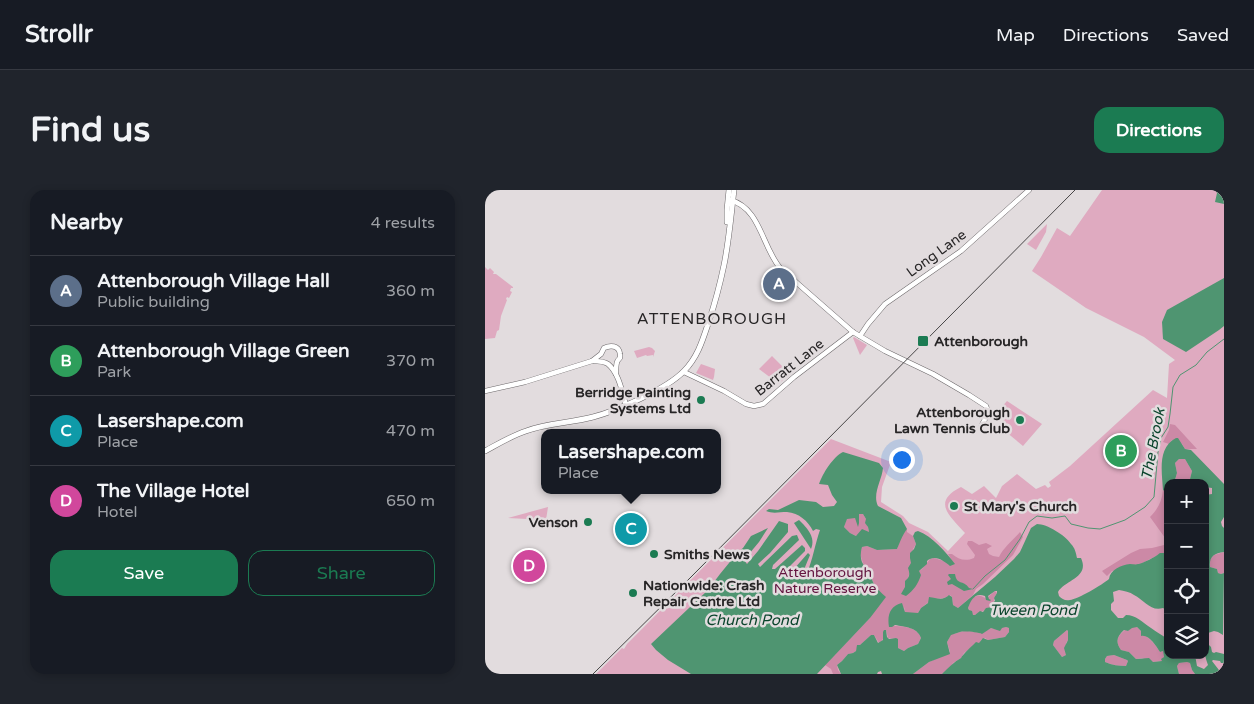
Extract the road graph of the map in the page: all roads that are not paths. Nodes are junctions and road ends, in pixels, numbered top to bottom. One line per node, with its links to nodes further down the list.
1 (729, 190): 4 (main road)
2 (734, 190): 4 (main road)
3 (1029, 190): 6 (street, Long Lane)
4 (730, 200): 5 (street); 11 (main road)
5 (853, 332): 6 (street); 11 (street, Barratt Lane)
6 (860, 336): 15 (street)
7 (601, 354): 8 (street); 9 (street); 10 (street)
8 (593, 361): 10 (street); 13 (street)
9 (617, 362): 10 (street); 12 (street)
10 (606, 363): 12 (street)
11 (684, 372): 14 (main road)
12 (616, 374): 14 (street)
13 (485, 391)
14 (627, 405): 16 (main road)
15 (981, 427)
16 (485, 452)

